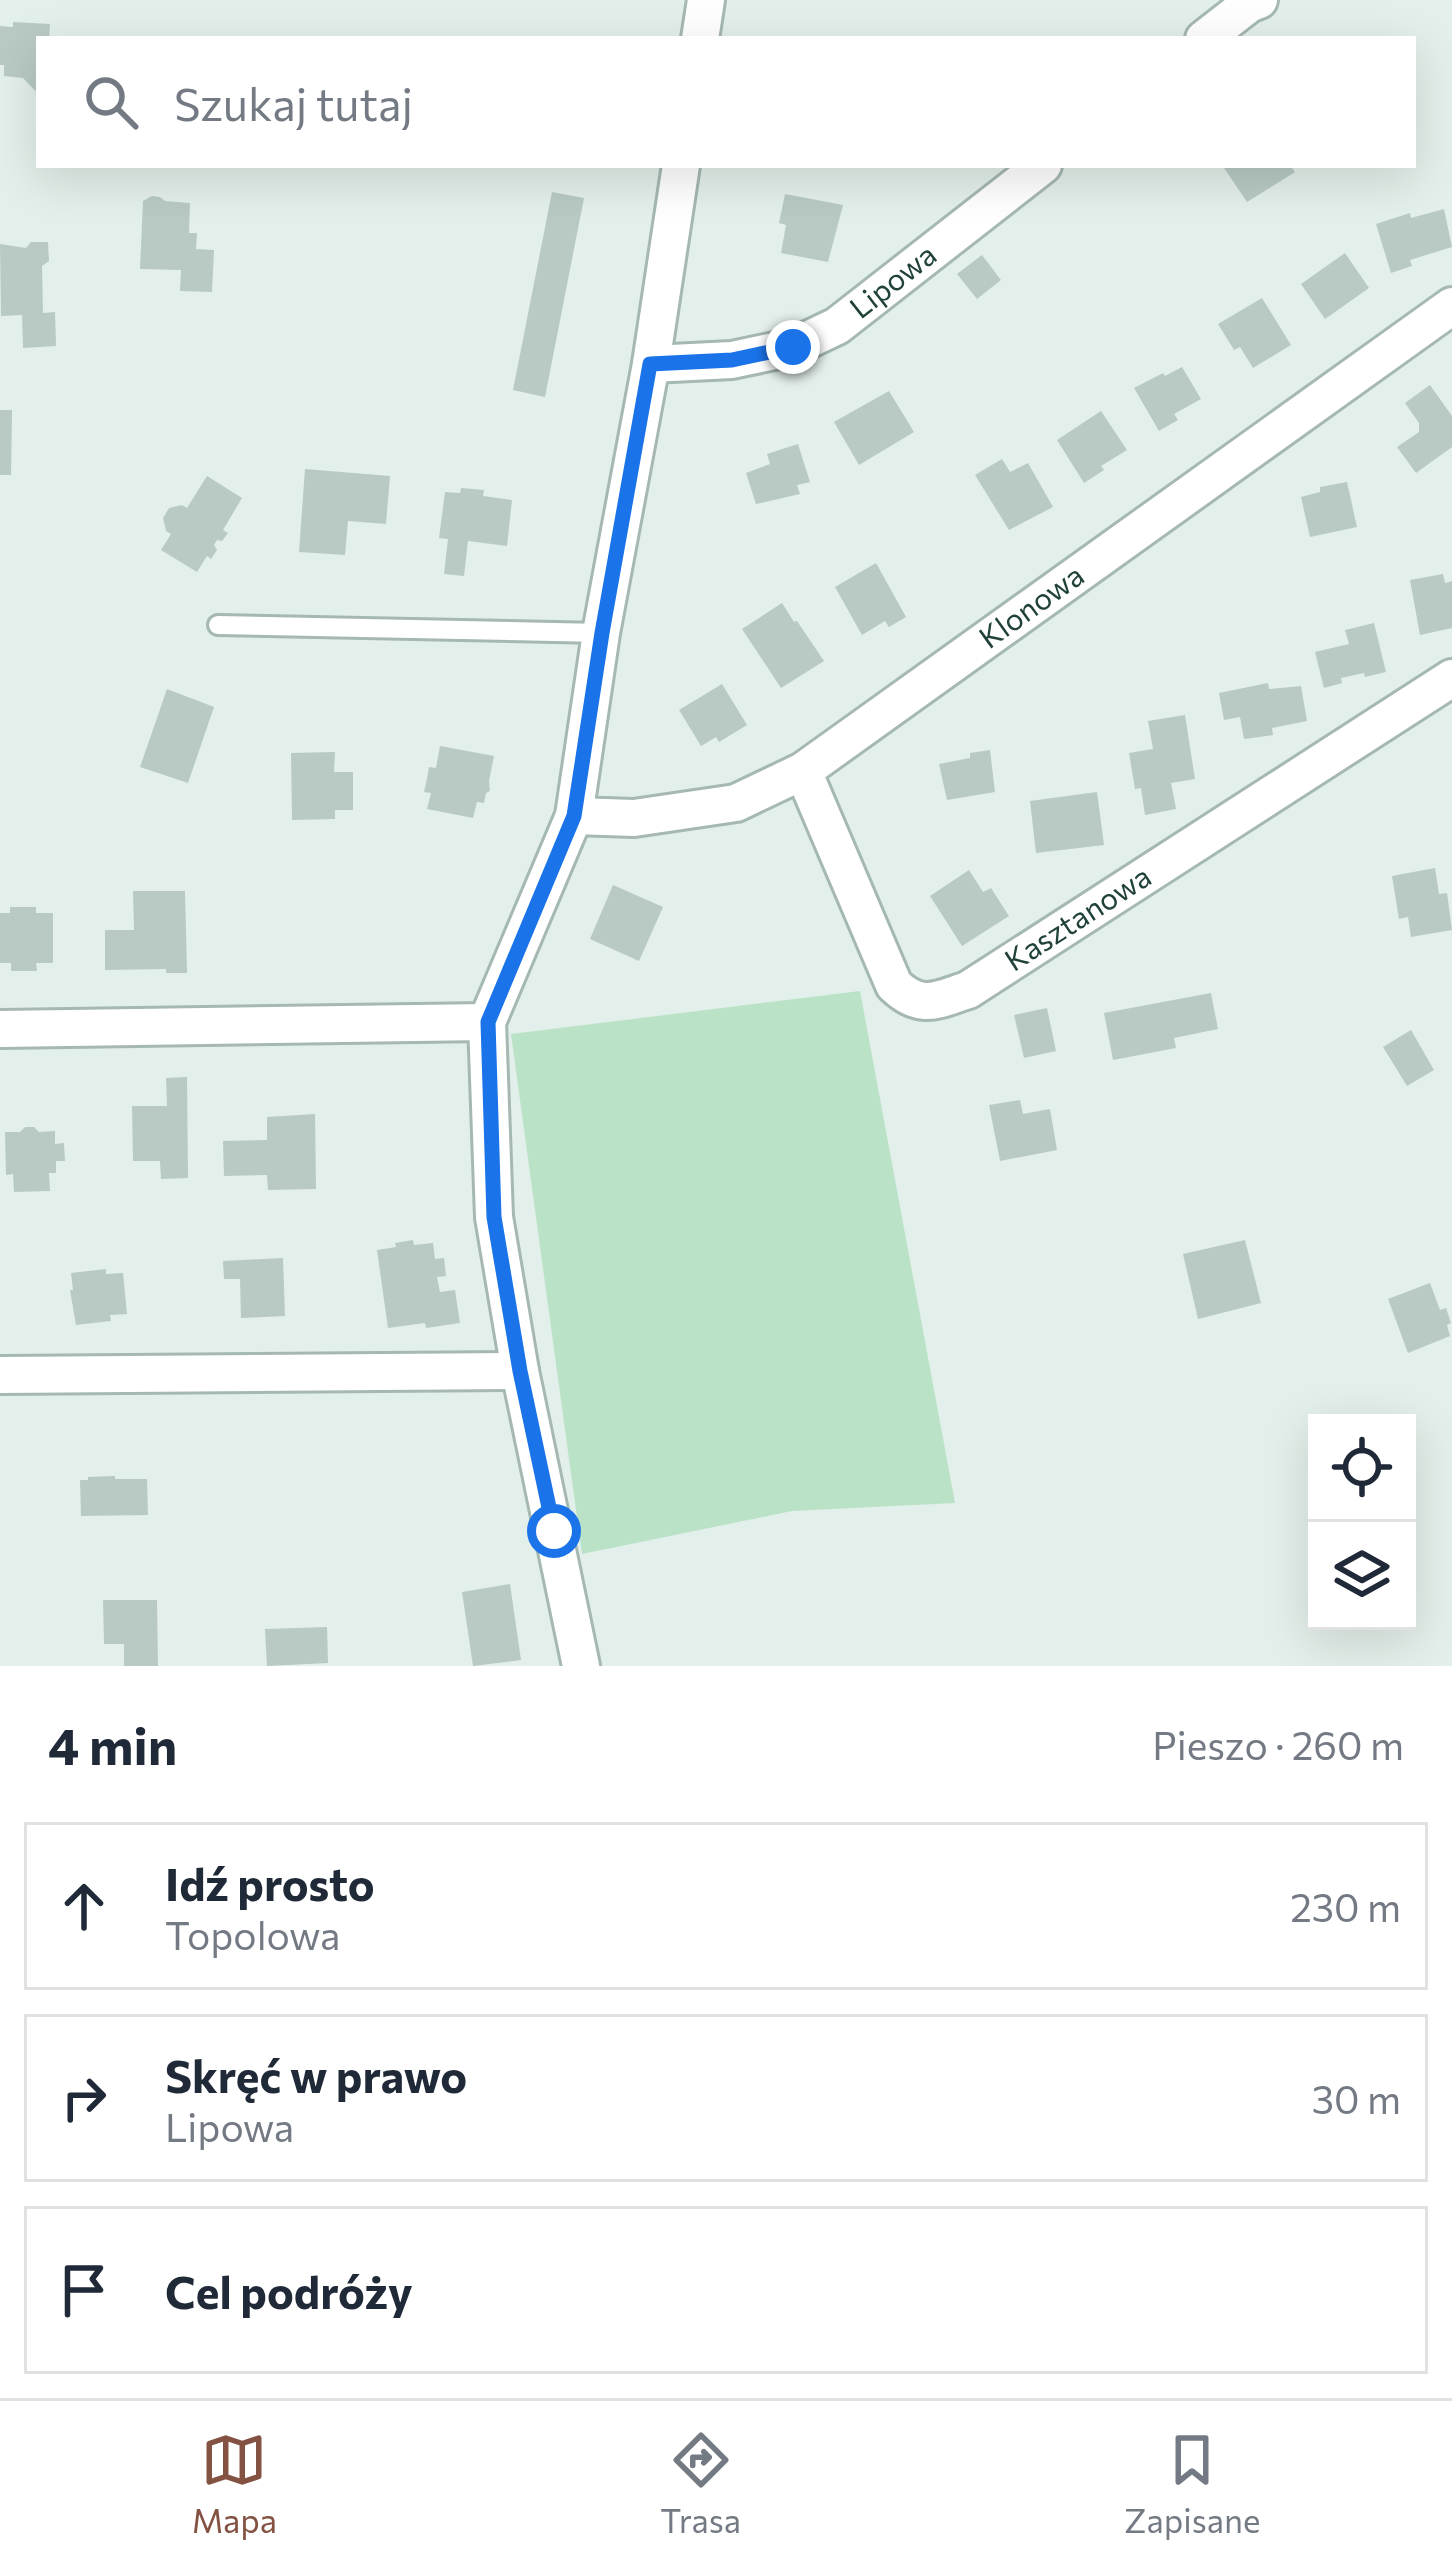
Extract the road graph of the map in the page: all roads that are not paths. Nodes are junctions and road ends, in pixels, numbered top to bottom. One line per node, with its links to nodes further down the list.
1 (706, 0): 3 (street)
2 (1259, 0): 4 (street)
3 (700, 36)
4 (1208, 36)
5 (681, 168): 8 (street)
6 (1039, 168): 8 (street, Lipowa)
7 (1452, 306): 12 (street, Klonowa)
8 (650, 364): 10 (street)
9 (218, 626): 10 (lane)
10 (602, 633): 13 (street)
11 (1452, 678): 12 (street, Kasztanowa)
12 (803, 770): 13 (street, Klonowa)
13 (574, 816): 14 (street)
14 (488, 1022): 15 (street); 16 (street)
15 (0, 1029)
16 (520, 1371): 17 (street); 18 (street)
17 (0, 1376)
18 (581, 1666)

